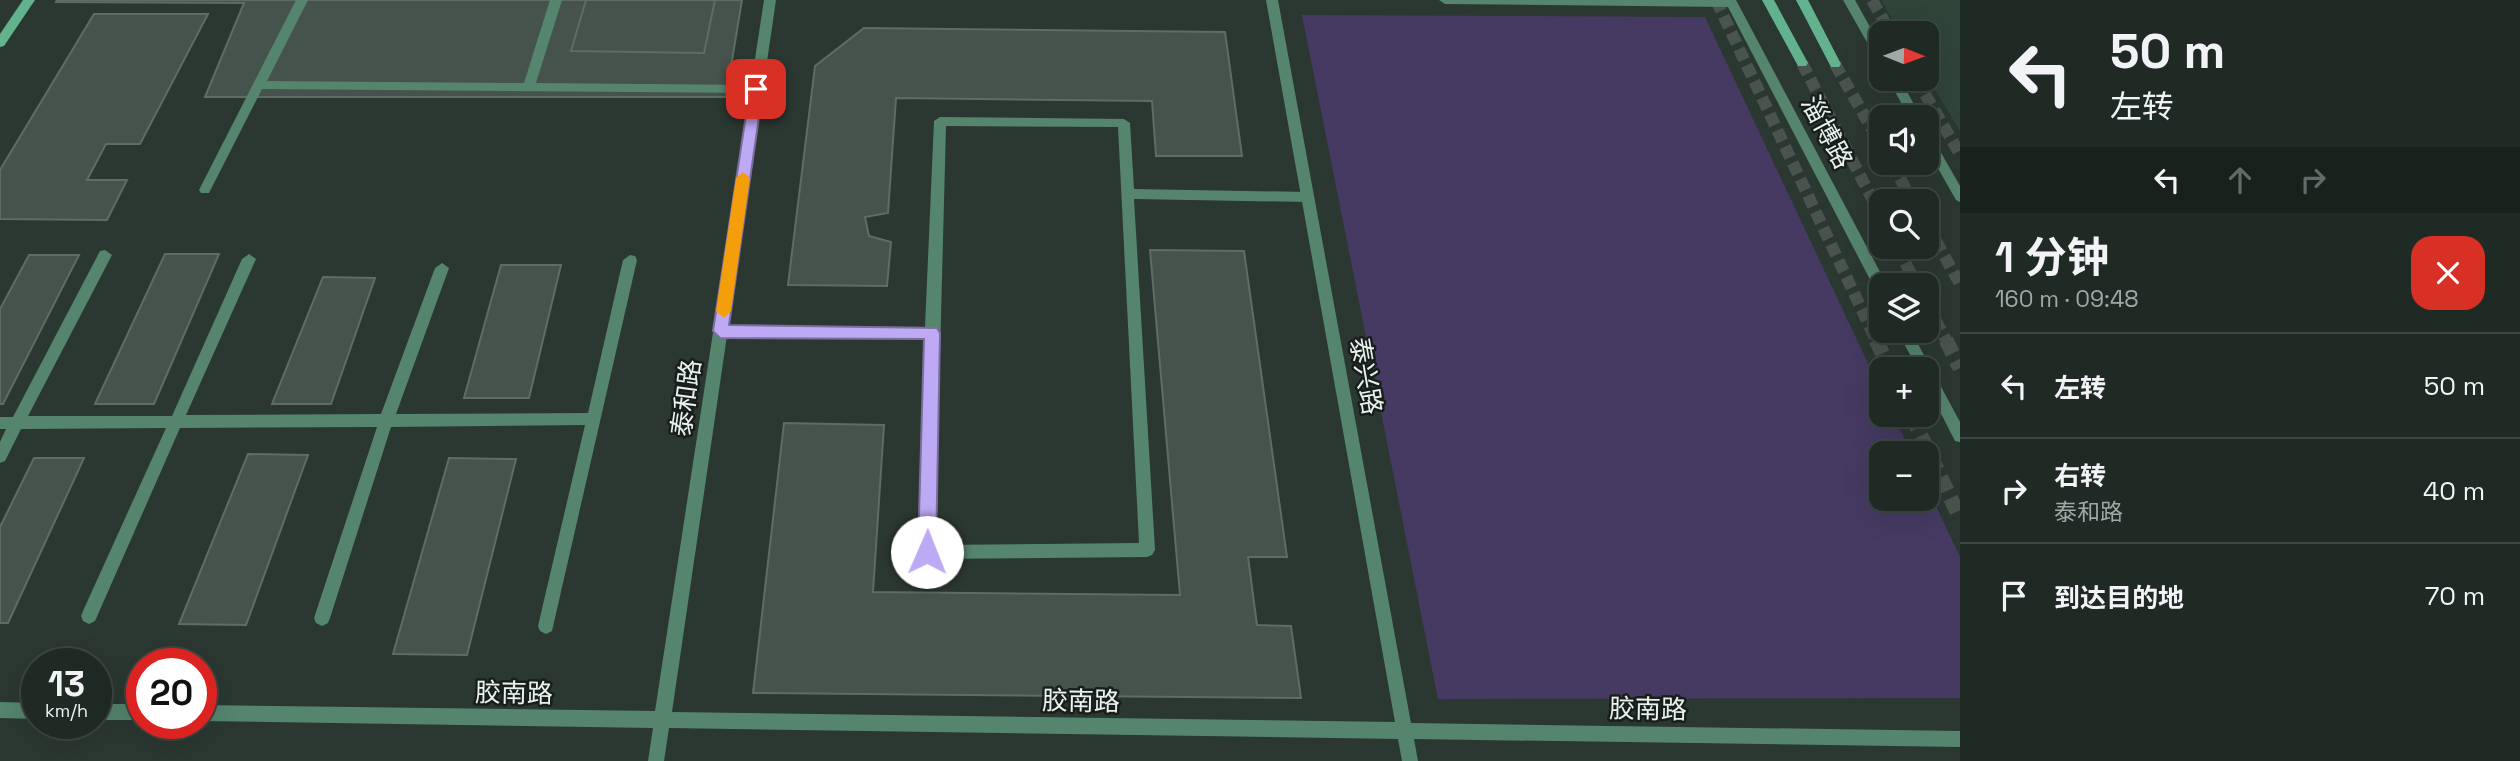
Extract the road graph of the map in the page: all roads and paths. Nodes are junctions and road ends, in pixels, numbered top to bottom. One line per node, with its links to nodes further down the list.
1 (29, 0): 12 (street)
2 (302, 0): 15 (street)
3 (556, 0): 16 (street)
4 (770, 0): 17 (street, 泰和路)
5 (1272, 0): 21 (street, 泰兴路)
6 (1445, 0): 10 (street)
7 (1768, 0): 13 (street)
8 (1802, 0): 14 (street)
9 (1849, 0): 11 (street)
10 (1731, 2): 27 (street, 淄博路)
11 (1869, 36)
12 (1, 40)
13 (1802, 63)
14 (1835, 64)
15 (258, 85): 16 (street); 19 (street)
16 (529, 87): 17 (street)
17 (756, 89): 28 (street, 泰和路)
18 (1939, 159): 22 (street)
19 (205, 190)
20 (1128, 194): 21 (street); 29 (street); 29 (street)
21 (1308, 197): 45 (street, 泰兴路)
22 (1960, 197)
23 (105, 255): 35 (street)
24 (249, 258): 33 (street)
25 (630, 260): 31 (street)
26 (442, 268): 32 (street)
27 (1874, 273)
28 (720, 331): 29 (street); 44 (street, 泰和路)
29 (932, 333)
30 (1939, 396): 36 (street)
31 (593, 419): 32 (street); 40 (street)
32 (386, 421): 33 (street); 39 (street)
33 (176, 422): 35 (street); 38 (street)
34 (0, 423): 35 (street)
35 (17, 423): 37 (street)
36 (1960, 436)
37 (0, 456)
38 (89, 616)
39 (323, 618)
40 (546, 626)
41 (0, 710): 42 (street)
42 (21, 711)
43 (217, 713): 44 (street, 胶南路)
44 (663, 720): 45 (street, 胶南路); 47 (street, 泰和路)
45 (1405, 730): 46 (street, 胶南路); 48 (street, 泰兴路)
46 (1960, 739)
47 (656, 761)
48 (1410, 761)

